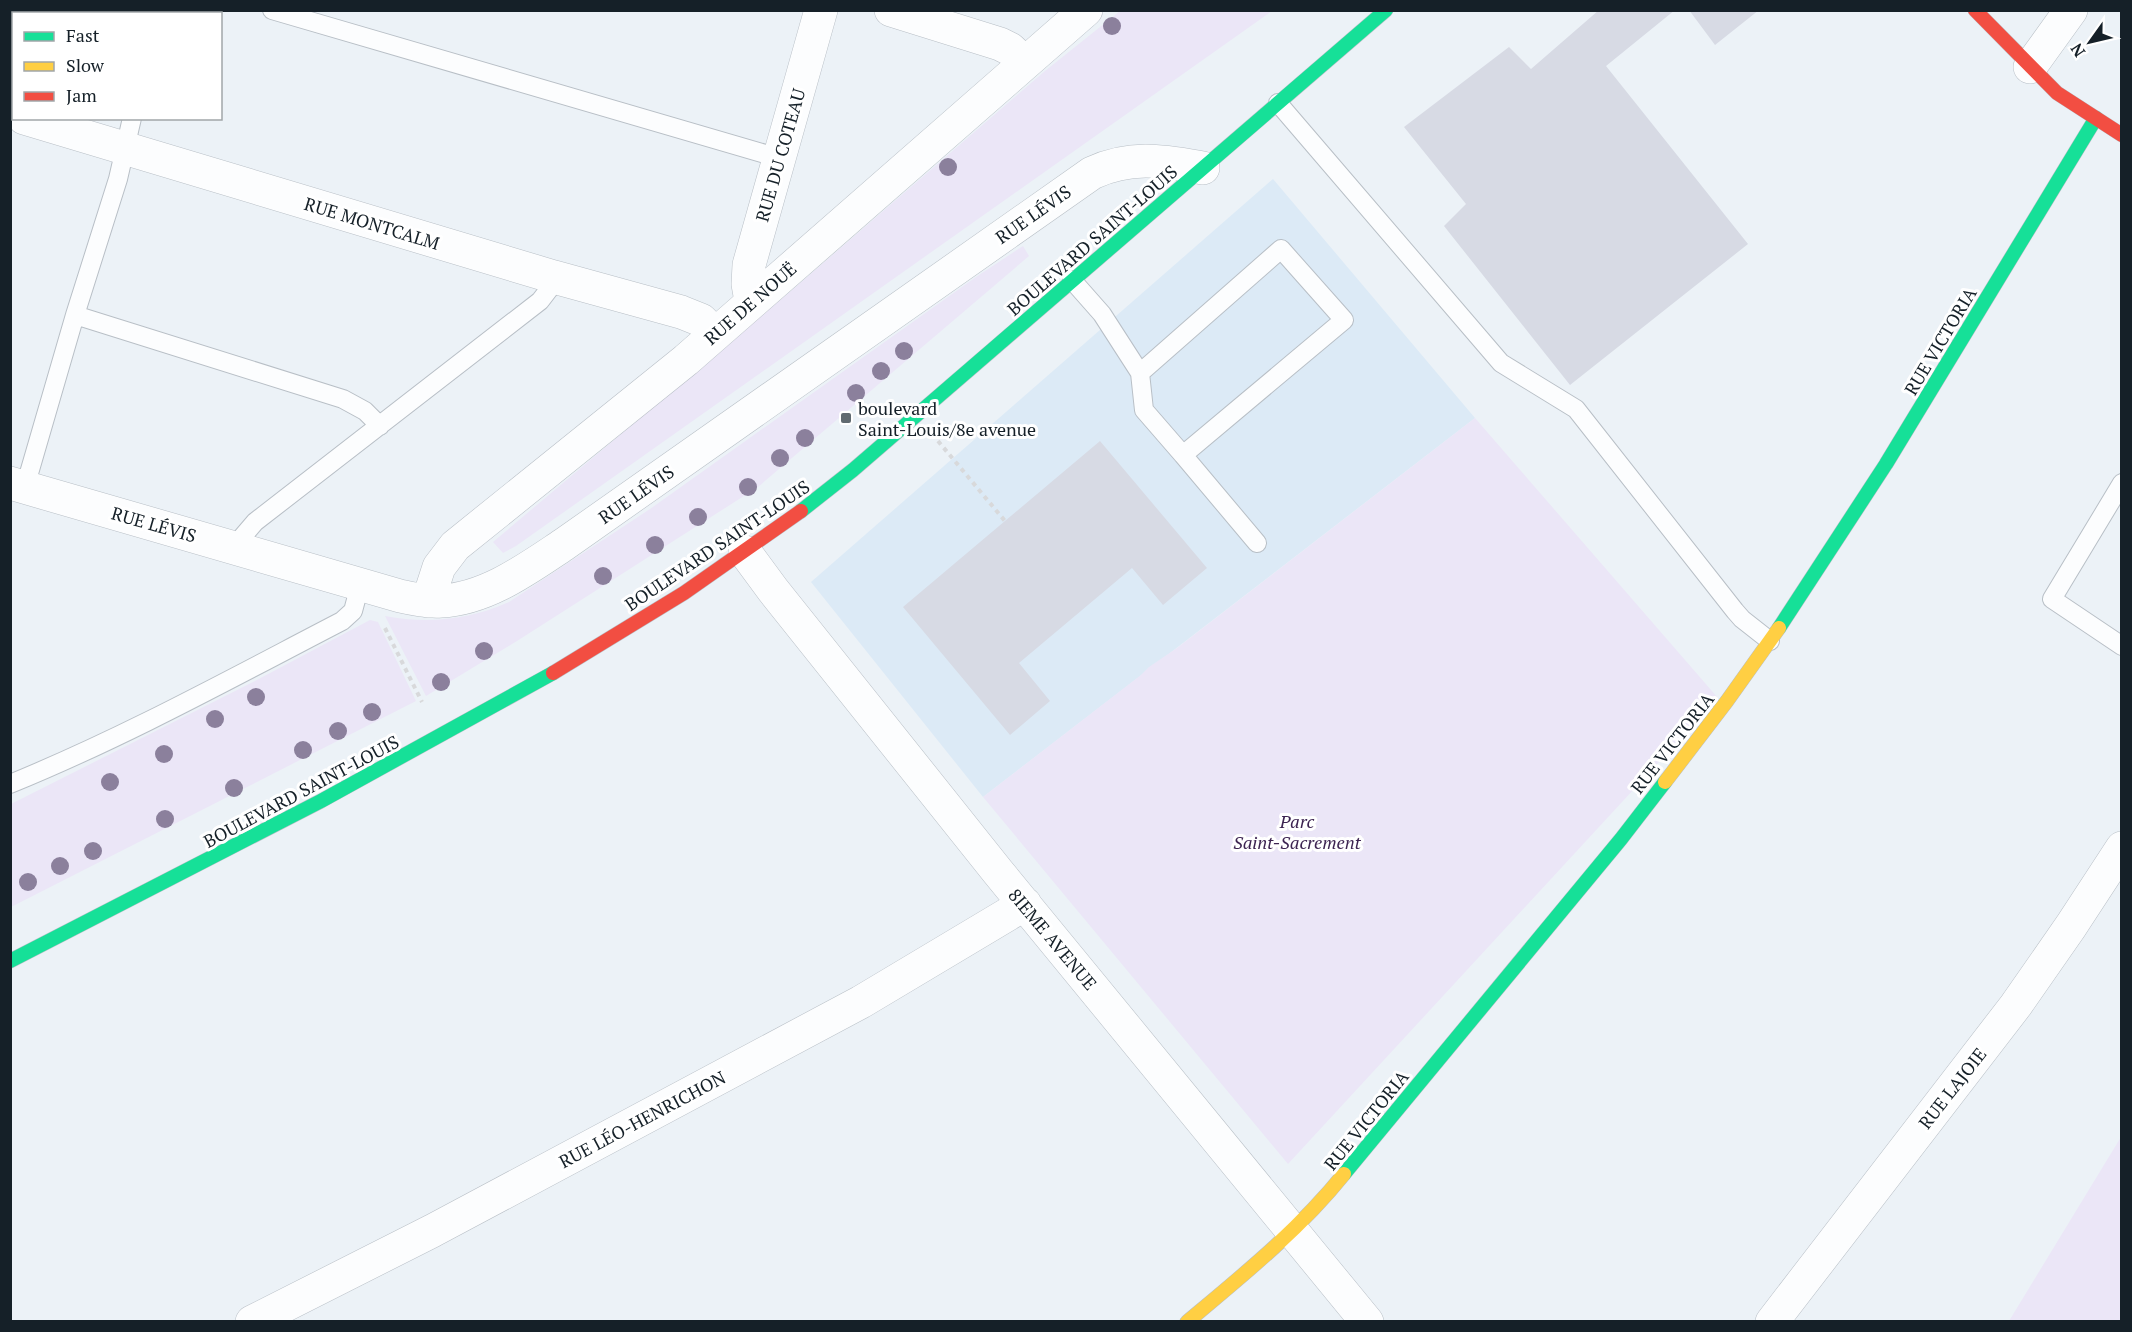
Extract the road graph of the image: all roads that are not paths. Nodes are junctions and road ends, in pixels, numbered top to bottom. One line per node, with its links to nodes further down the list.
1 (272, 10): 15 (lane)
2 (821, 10): 15 (street, RUE DU COTEAU)
3 (891, 10): 8 (street)
4 (1086, 10): 8 (street, RUE DE NOUË)
5 (1386, 10): 10 (street, BOULEVARD SAINT-LOUIS)
6 (1975, 10): 9 (street)
7 (2071, 10): 9 (street)
8 (1025, 63): 19 (street, RUE DE NOUË)
9 (2030, 67): 11 (street)
10 (1278, 103): 16 (street, BOULEVARD SAINT-LOUIS); 32 (lane)
11 (2096, 118): 14 (street); 32 (street, RUE VICTORIA)
12 (37, 120): 13 (street, RUE MONTCALM)
13 (129, 134): 17 (street, RUE MONTCALM); 20 (lane)
14 (2121, 135)
15 (779, 159): 19 (street, RUE DU COTEAU)
16 (1203, 168): 18 (street, BOULEVARD SAINT-LOUIS); 31 (street, RUE LÉVIS)
17 (554, 277): 21 (street, RUE MONTCALM); 23 (lane)
18 (1072, 280): 22 (lane); 29 (street, BOULEVARD SAINT-LOUIS)
19 (752, 301): 21 (street, RUE DE NOUË)
20 (75, 315): 23 (lane); 26 (lane)
21 (716, 334): 31 (street, RUE DE NOUË)
22 (1140, 373): 24 (lane); 24 (lane)
23 (380, 426): 28 (lane)
24 (1183, 455): 27 (lane)
25 (2121, 483): 33 (lane)
26 (18, 485): 28 (street, RUE LÉVIS)
27 (1257, 543)
28 (238, 549): 30 (street, RUE LÉVIS)
29 (745, 552): 36 (street, 8IEME AVENUE); 37 (street, BOULEVARD SAINT-LOUIS)
30 (360, 585): 31 (street, RUE LÉVIS); 34 (lane)
31 (428, 601)
32 (1770, 641): 38 (street, RUE VICTORIA)
33 (2121, 646)
34 (10, 784)
35 (2121, 848): 42 (street, RUE LAJOIE)
36 (1025, 904): 38 (street, 8IEME AVENUE); 39 (street, RUE LÉO-HENRICHON)
37 (10, 961)
38 (1293, 1230): 40 (street, RUE VICTORIA); 41 (street, 8IEME AVENUE)
39 (252, 1322)
40 (1187, 1322)
41 (1367, 1322)
42 (1772, 1322)

